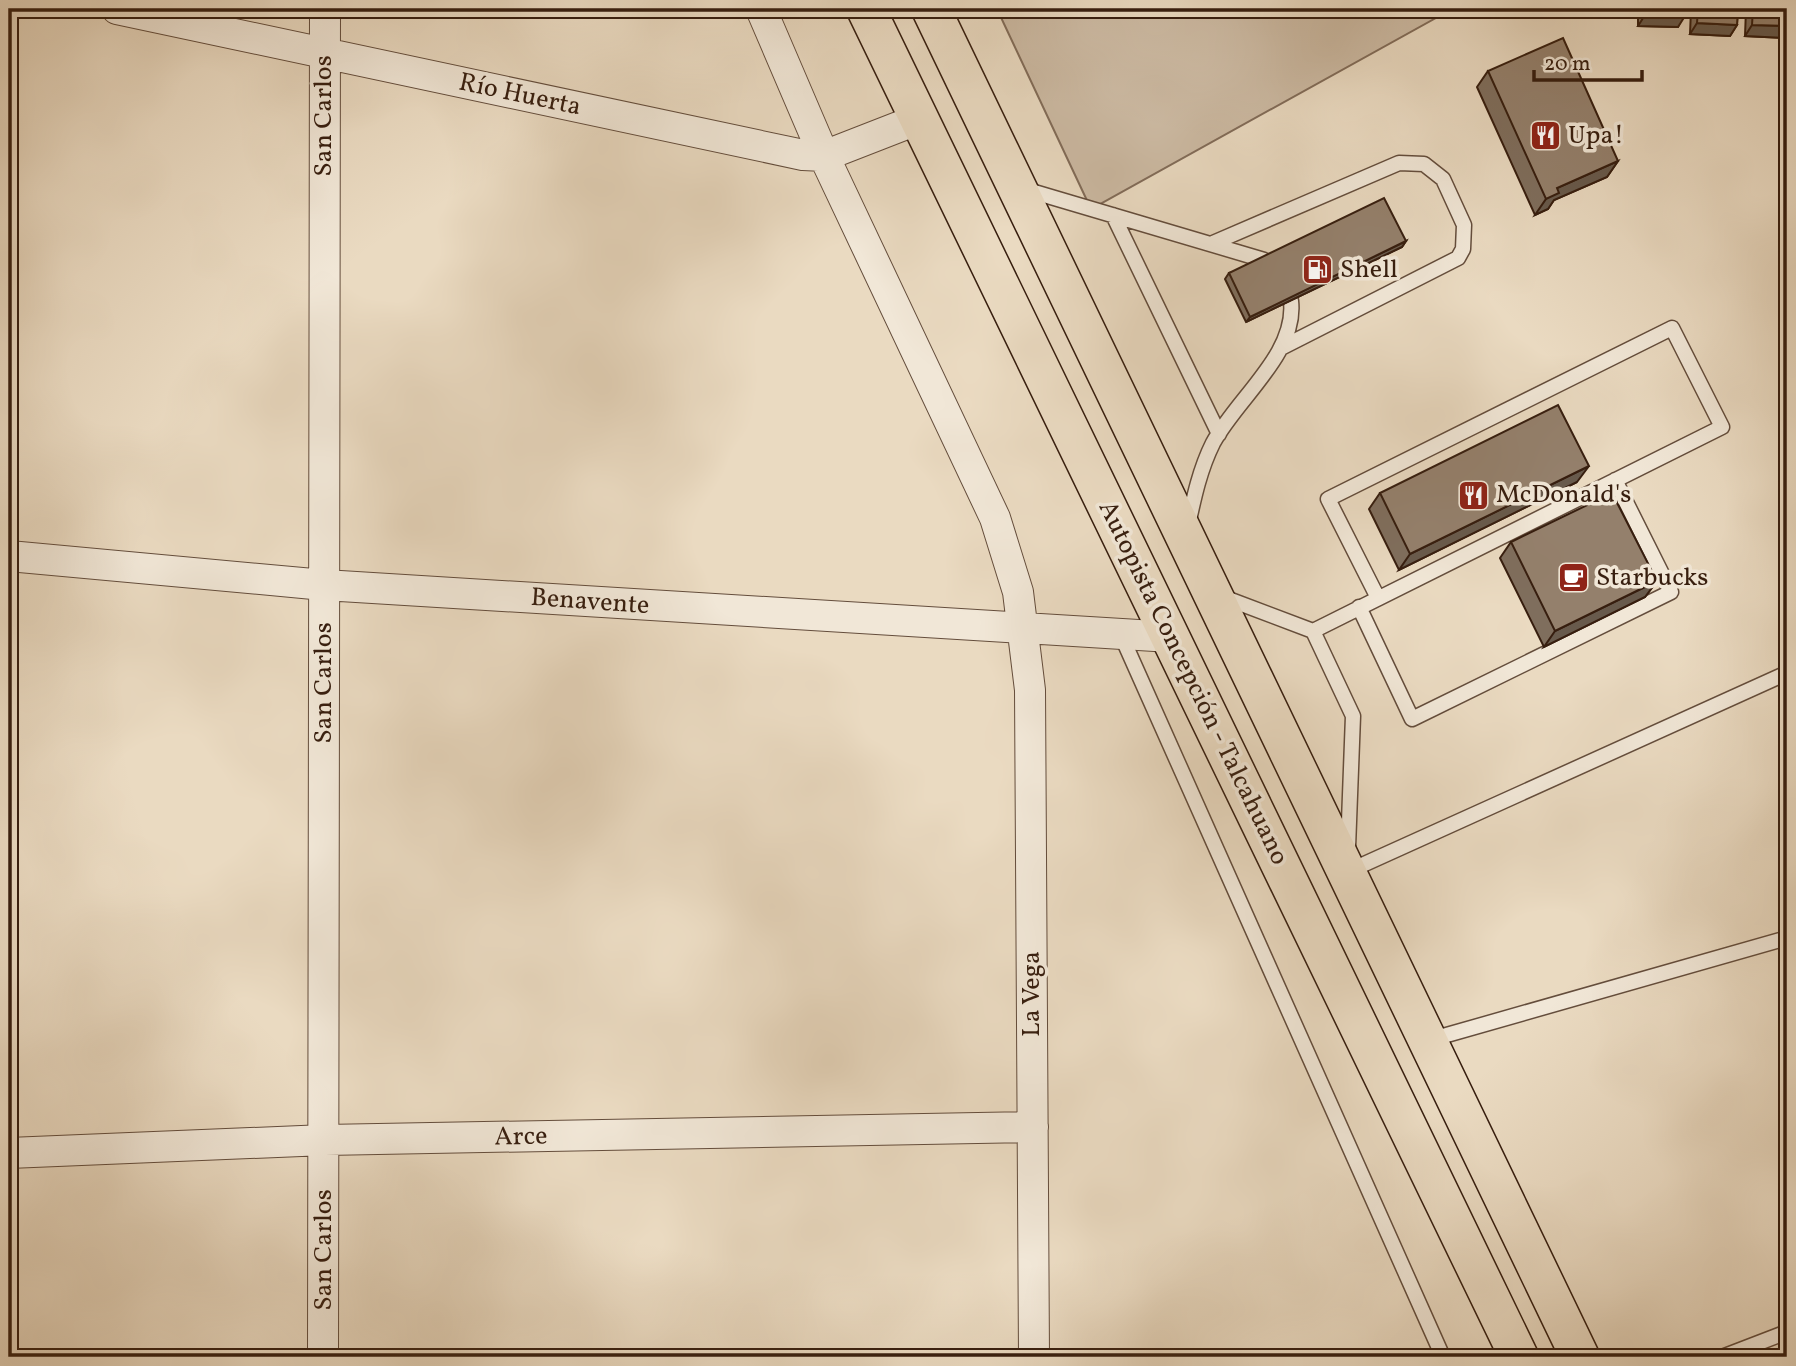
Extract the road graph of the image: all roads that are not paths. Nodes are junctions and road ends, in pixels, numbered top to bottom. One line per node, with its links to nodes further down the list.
1 (117, 9): 6 (street, Río Huerta)
2 (325, 9): 6 (street, San Carlos)
3 (761, 9): 8 (street, La Vega)
4 (866, 9): 7 (main road, Autopista Concepción - Talcahuano)
5 (931, 9): 9 (main road)
6 (324, 53): 8 (street, Río Huerta); 19 (street, San Carlos)
7 (919, 119): 8 (street, Río Huerta); 26 (main road, Autopista Concepción - Talcahuano)
8 (824, 156): 23 (street, La Vega)
9 (1017, 187): 10 (lane); 17 (main road)
10 (1113, 215): 11 (lane); 15 (lane)
11 (1213, 243): 12 (lane); 14 (lane)
12 (1264, 260)
13 (1291, 301): 14 (lane)
14 (1281, 348): 15 (lane)
15 (1219, 434): 17 (lane)
16 (1615, 480): 21 (lane); 21 (lane); 22 (lane)
17 (1185, 537): 20 (main road)
18 (9, 556): 19 (street, Benavente)
19 (324, 585): 23 (street, Benavente); 32 (street, San Carlos)
20 (1212, 592): 24 (lane); 28 (main road)
21 (1378, 598): 22 (lane)
22 (1359, 607): 24 (lane)
23 (1024, 630): 25 (street, Benavente); 31 (street, La Vega)
24 (1312, 631): 28 (lane)
25 (1121, 635): 26 (street, Benavente); 37 (lane)
26 (1171, 637): 38 (main road, Autopista Concepción - Talcahuano)
27 (1787, 673): 28 (lane)
28 (1347, 873): 30 (main road)
29 (1787, 938): 30 (lane)
30 (1428, 1040): 39 (main road)
31 (1033, 1127): 32 (street, Arce); 36 (street, La Vega)
32 (325, 1140): 33 (street, Arce); 35 (street, San Carlos)
33 (9, 1153)
34 (1787, 1332): 40 (lane)
35 (323, 1357)
36 (1034, 1357)
37 (1443, 1357)
38 (1519, 1357)
39 (1580, 1357)
40 (1722, 1357)

